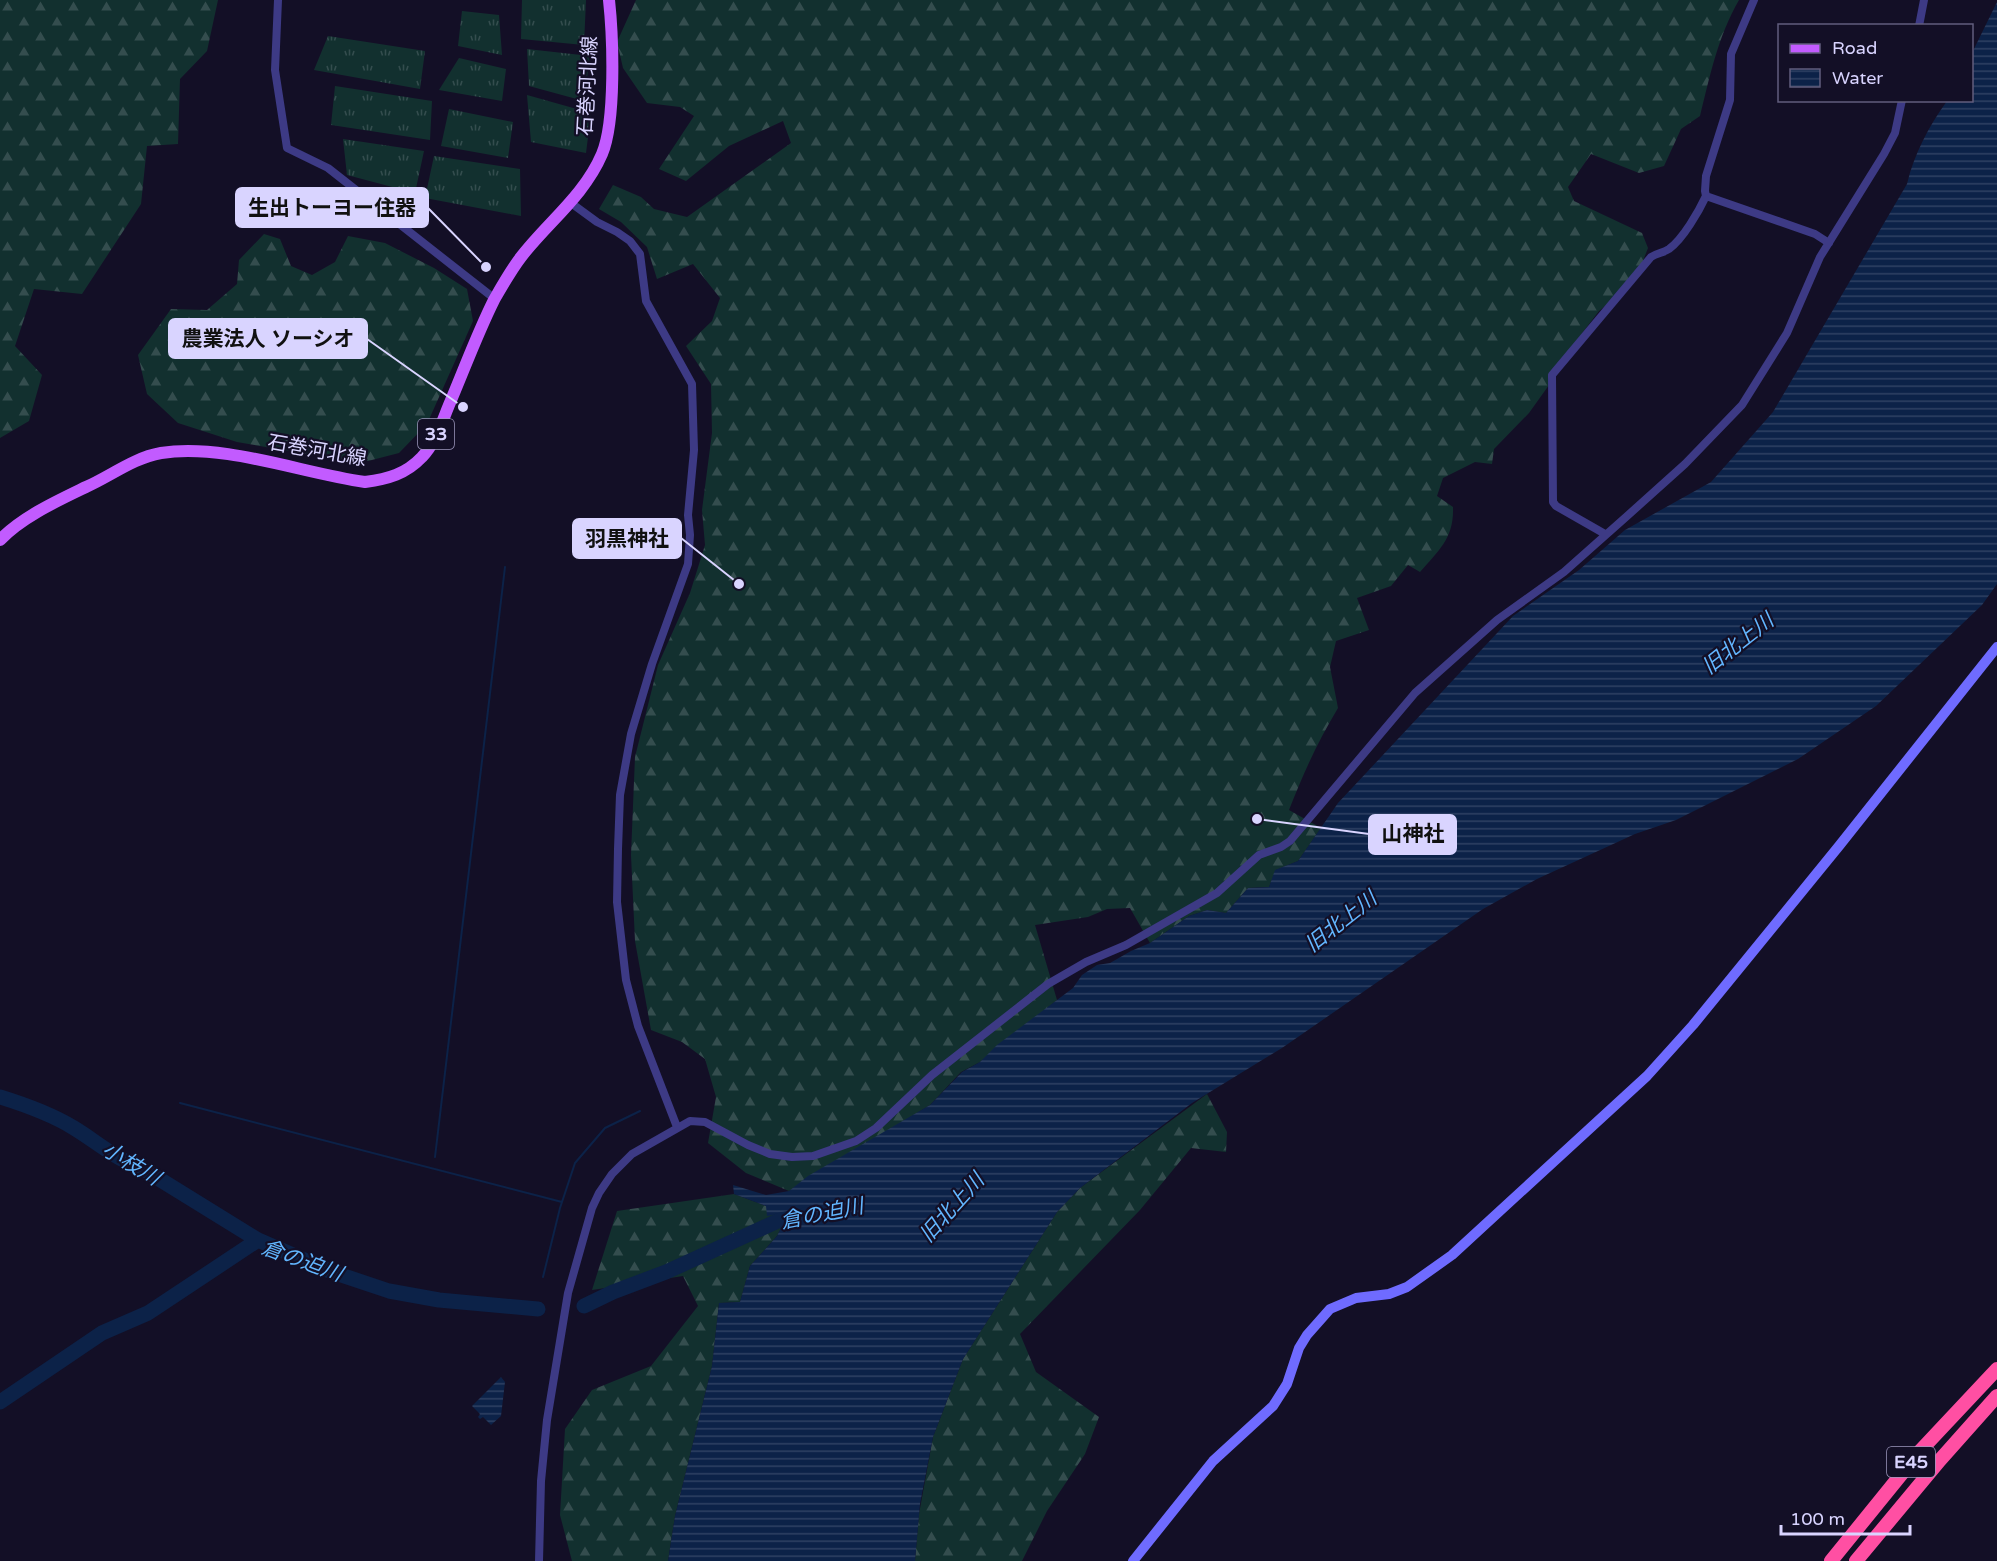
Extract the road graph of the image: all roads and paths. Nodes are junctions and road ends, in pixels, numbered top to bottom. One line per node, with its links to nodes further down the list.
1 (278, 0): 10 (street)
2 (609, 0): 8 (main road, 石巻河北線 / 33)
3 (1754, 0): 7 (street)
4 (1924, 0): 5 (street)
5 (1919, 24)
6 (1902, 102): 9 (street)
7 (1706, 196): 9 (street); 11 (street)
8 (571, 203): 10 (main road, 石巻河北線 / 33); 14 (street)
9 (1829, 243): 11 (street)
10 (495, 299): 12 (main road, 石巻河北線 / 33)
11 (1605, 534): 14 (street)
12 (0, 540)
13 (1997, 647): 18 (street)
14 (677, 1127): 17 (street)
15 (1997, 1369): 19 (highway, E45)
16 (1997, 1395): 20 (highway, E45)
17 (539, 1561)
18 (1133, 1561)
19 (1831, 1561)
20 (1856, 1561)

